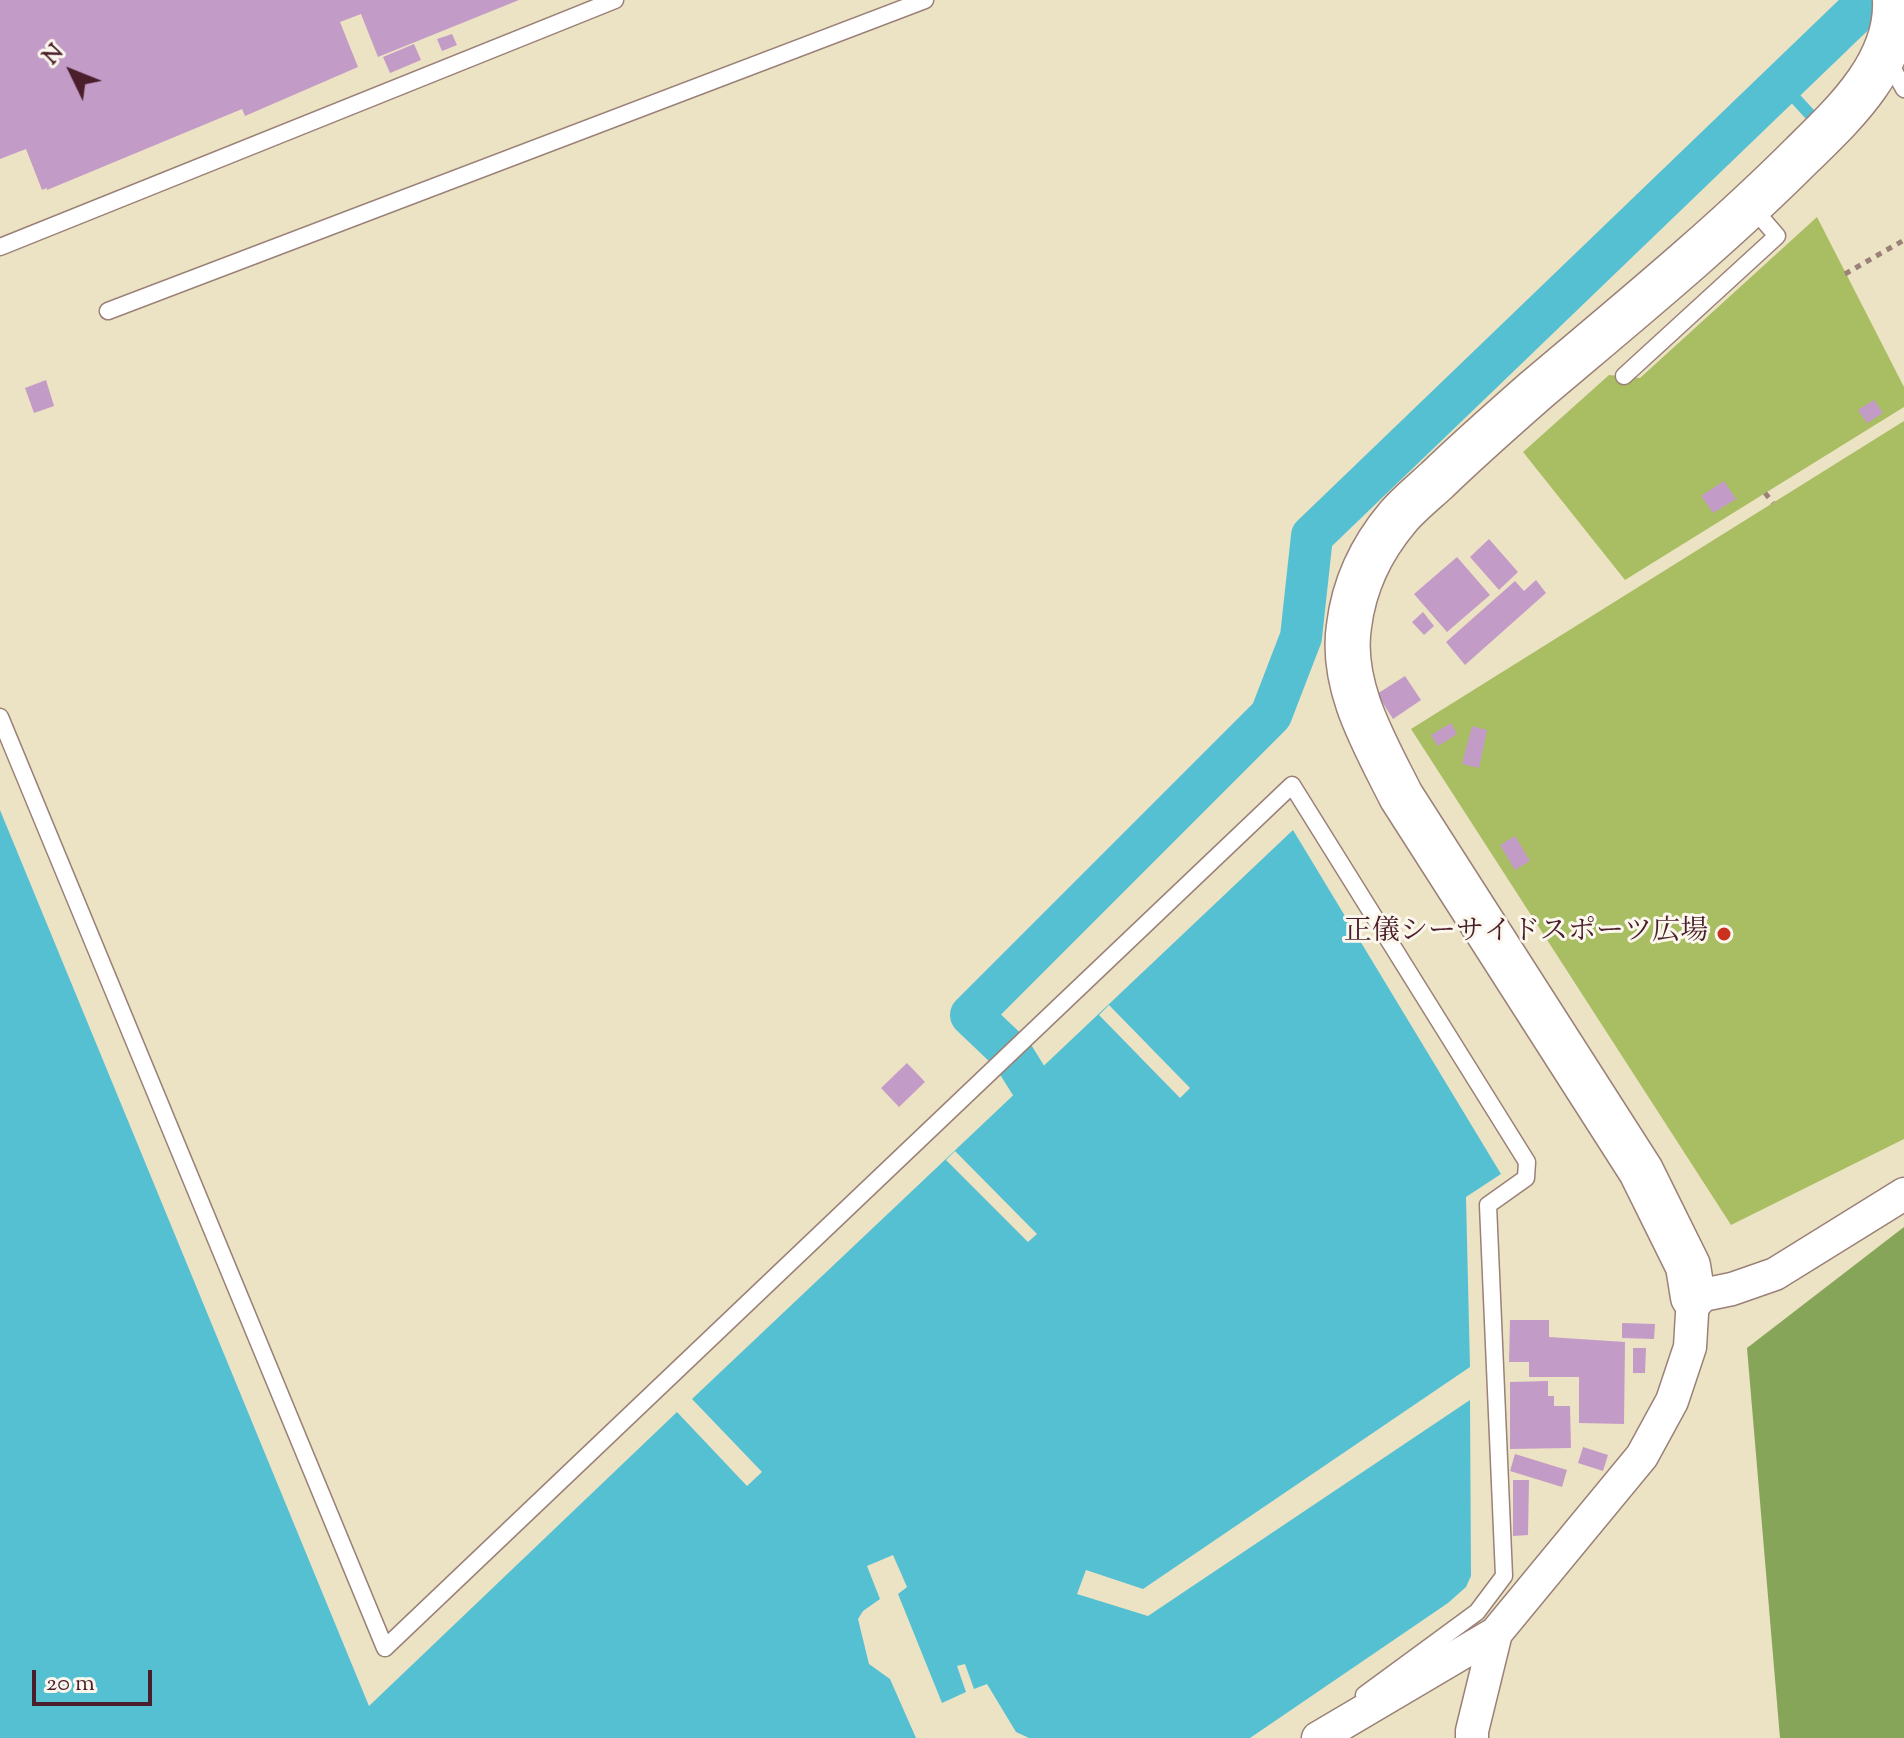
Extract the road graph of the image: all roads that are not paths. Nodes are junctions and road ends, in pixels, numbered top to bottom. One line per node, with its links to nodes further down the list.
1 (615, 0): 6 (lane)
2 (925, 0): 7 (lane)
3 (1898, 9): 4 (street)
4 (1895, 72): 5 (street)
5 (1751, 206): 8 (lane); 11 (street)
6 (0, 247)
7 (108, 311)
8 (1624, 376)
9 (0, 717): 13 (lane)
10 (1904, 1194): 11 (street)
11 (1693, 1297): 12 (street)
12 (1496, 1633): 14 (street); 15 (street)
13 (1305, 1738)
14 (1318, 1738)
15 (1472, 1738)

